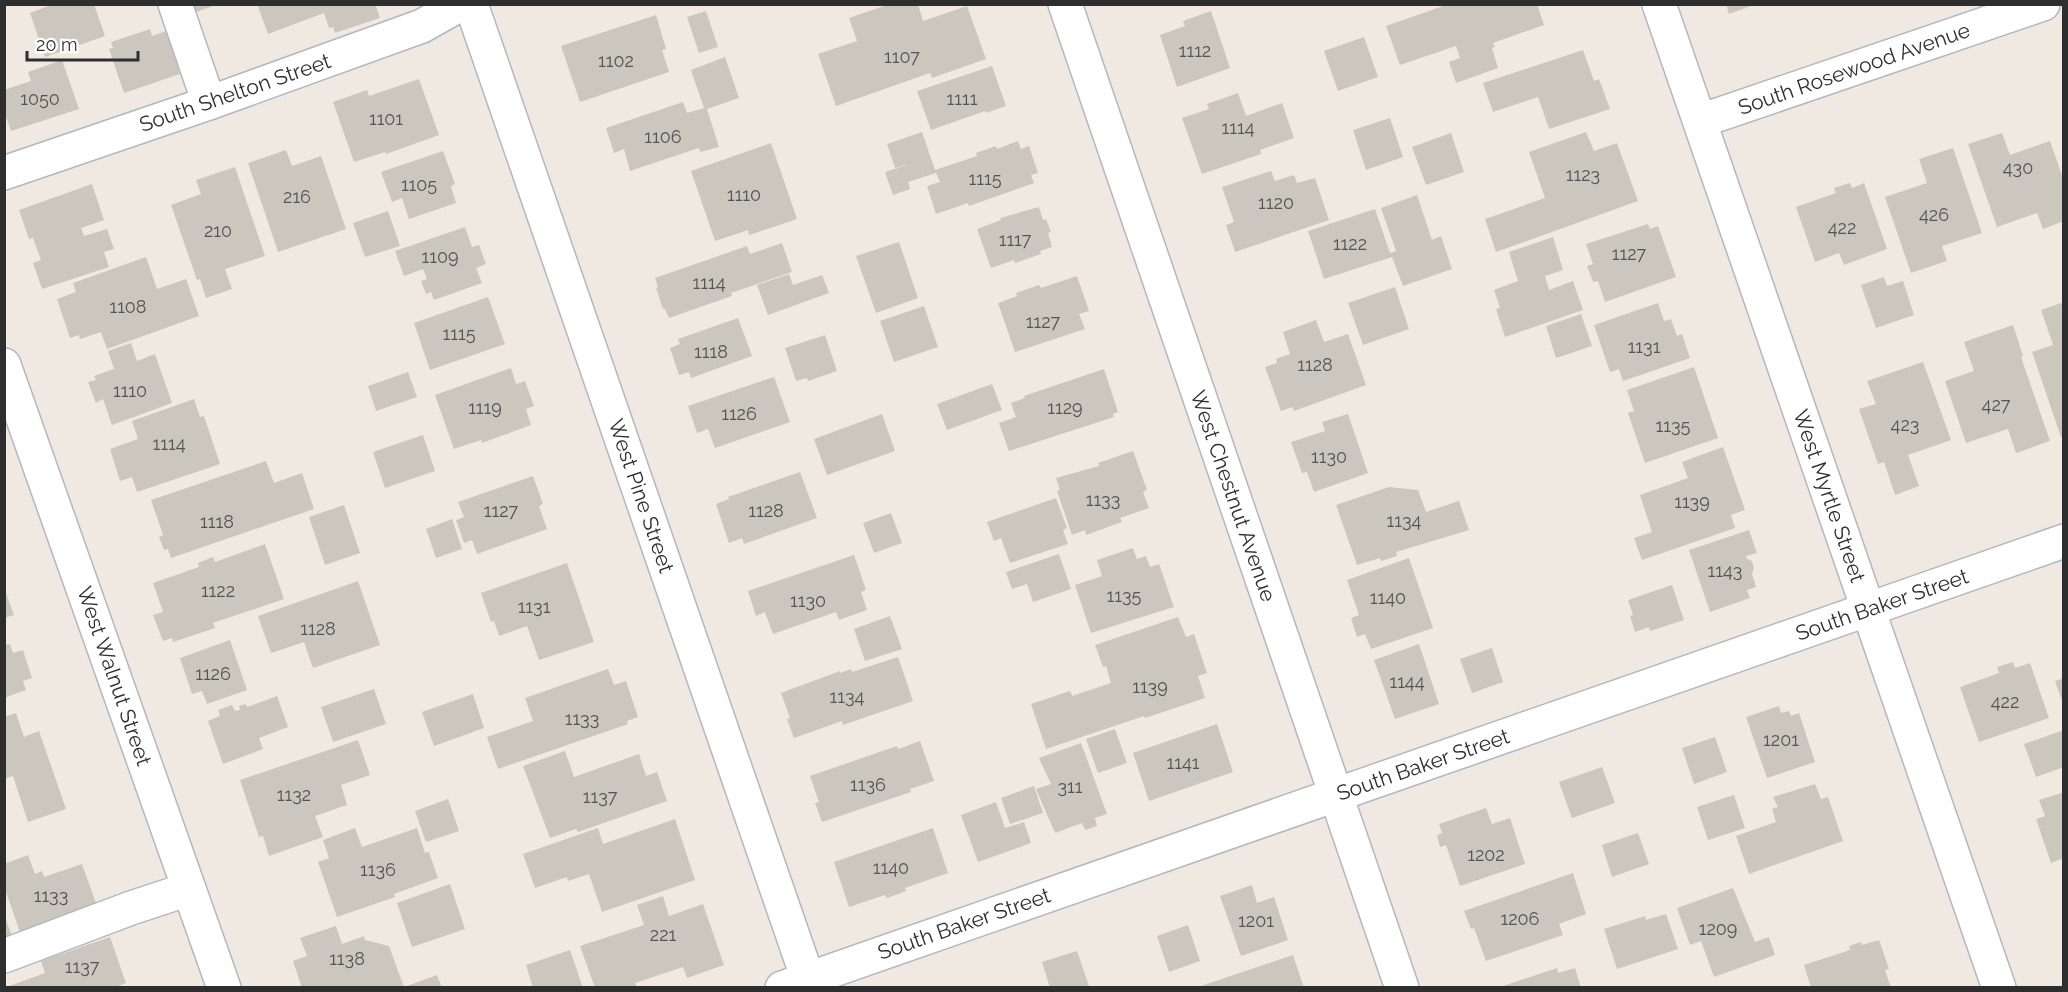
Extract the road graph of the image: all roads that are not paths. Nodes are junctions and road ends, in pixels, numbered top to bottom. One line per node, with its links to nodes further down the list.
1 (175, 4): 7 (street)
2 (461, 4): 7 (street, South Shelton Street)
3 (471, 4): 16 (street, West Pine Street)
4 (1065, 4): 13 (street, West Chestnut Avenue)
5 (1659, 4): 8 (street, West Myrtle Street)
6 (2043, 4): 8 (street, South Rosewood Avenue)
7 (209, 103): 9 (street, South Shelton Street)
8 (1700, 121): 12 (street, West Myrtle Street)
9 (4, 173)
10 (4, 365): 14 (street, West Walnut Street)
11 (2064, 541): 12 (street, South Baker Street)
12 (1869, 609): 13 (street, South Baker Street); 19 (street, West Myrtle Street)
13 (1336, 795): 16 (street, South Baker Street); 18 (street, West Chestnut Avenue)
14 (189, 889): 15 (street); 17 (street, West Walnut Street)
15 (4, 956)
16 (800, 984)
17 (224, 987)
18 (1402, 987)
19 (1999, 987)

